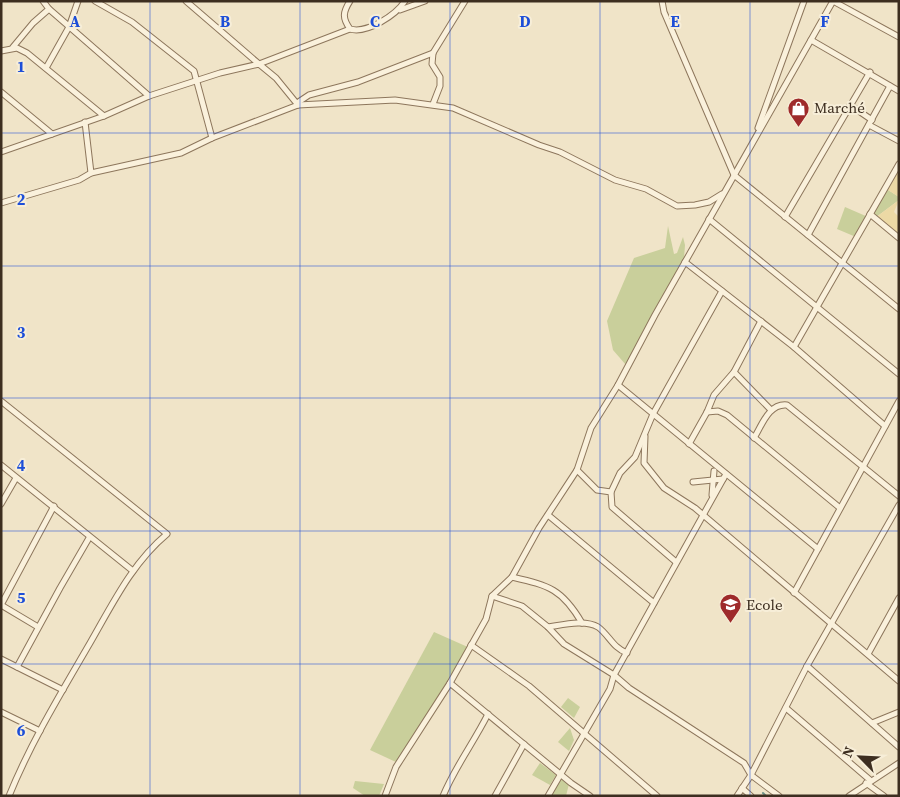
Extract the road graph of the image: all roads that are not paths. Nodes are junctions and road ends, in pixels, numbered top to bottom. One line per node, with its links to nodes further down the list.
1 (42, 1): 12 (street)
2 (78, 1): 14 (street)
3 (94, 1): 24 (street)
4 (186, 1): 21 (street)
5 (350, 1): 15 (street)
6 (406, 1): 13 (street)
7 (425, 1): 13 (street)
8 (465, 1): 20 (street)
9 (662, 1): 42 (street)
10 (804, 1): 38 (street)
11 (833, 1): 16 (street); 17 (street)
12 (49, 9): 14 (street); 18 (street)
13 (400, 10): 15 (street)
14 (69, 27): 22 (street); 28 (street)
15 (350, 29): 21 (street)
16 (899, 37)
17 (811, 40): 23 (street); 38 (street)
18 (13, 48): 19 (street); 22 (street)
19 (1, 51)
20 (433, 53): 29 (street); 30 (street)
21 (259, 64): 24 (street); 29 (street)
22 (46, 68): 32 (street)
23 (870, 72): 25 (street); 31 (street)
24 (195, 82): 28 (street); 36 (street)
25 (890, 86): 26 (street); 34 (street)
26 (899, 91)
27 (1, 92): 35 (street)
28 (149, 96): 32 (street)
29 (297, 104): 30 (street); 36 (street)
30 (433, 104): 43 (street)
31 (850, 105): 34 (street); 46 (street)
32 (104, 116): 33 (street)
33 (85, 122): 35 (street); 41 (street)
34 (870, 123): 37 (street); 48 (street)
35 (52, 134): 39 (street)
36 (212, 138): 41 (street)
37 (899, 141)
38 (753, 142): 42 (street)
39 (1, 152)
40 (899, 164): 45 (street)
41 (91, 173): 44 (street)
42 (734, 175): 43 (street); 46 (street)
43 (724, 193): 47 (street)
44 (1, 203)
45 (870, 214): 49 (street); 51 (street)
46 (785, 217): 48 (street)
47 (709, 219): 50 (street); 53 (street)
48 (808, 235): 51 (street)
49 (899, 238)
50 (685, 262): 52 (street); 59 (street)
51 (843, 264): 53 (street); 54 (street)
52 (722, 291): 55 (street); 64 (street)
53 (817, 309): 56 (street); 58 (street)
54 (899, 309)
55 (761, 321): 56 (street); 57 (street)
56 (794, 348): 65 (street)
57 (734, 372): 62 (street); 63 (street)
58 (899, 374)
59 (618, 385): 64 (street); 71 (street)
60 (899, 401): 65 (street)
61 (2, 405): 89 (street)
62 (771, 410): 67 (street); 70 (street)
63 (708, 412): 67 (street); 68 (street)
64 (653, 414): 66 (street); 68 (street)
65 (885, 426): 70 (street)
66 (645, 436): 77 (street); 85 (street)
67 (754, 438): 83 (street)
68 (689, 444): 73 (street)
69 (1, 465): 74 (street)
70 (864, 466): 78 (street); 83 (street)
71 (577, 470): 77 (street); 84 (street)
72 (714, 470): 75 (street)
73 (724, 477): 75 (street); 79 (street); 87 (street)
74 (16, 478): 80 (street); 82 (street)
75 (713, 481): 76 (street); 79 (street)
76 (692, 482)
77 (612, 492): 88 (street)
78 (899, 496)
79 (712, 498): 85 (street)
80 (1, 504)
81 (899, 505): 97 (street)
82 (54, 506): 86 (street); 95 (street)
83 (840, 508): 87 (street)
84 (548, 515): 90 (street); 94 (street)
85 (702, 517): 88 (street); 91 (street)
86 (89, 538): 89 (street); 98 (street)
87 (818, 550): 91 (street)
88 (676, 562): 94 (street)
89 (132, 571): 111 (street)
90 (512, 577): 92 (street); 96 (street)
91 (794, 593): 97 (street)
92 (492, 596): 99 (street); 100 (street)
93 (899, 598): 102 (street)
94 (654, 603): 101 (street)
95 (1, 605): 98 (street)
96 (582, 623): 99 (street); 101 (street)
97 (831, 624): 102 (street); 104 (street)
98 (38, 627): 105 (street)
99 (548, 627): 106 (street)
100 (471, 645): 110 (street); 118 (street)
101 (627, 653): 106 (street)
102 (868, 654): 108 (street)
103 (1, 658): 105 (street)
104 (807, 666): 112 (street); 116 (street)
105 (17, 667): 111 (street)
106 (614, 675): 118 (street); 123 (street)
107 (899, 675): 108 (street)
108 (892, 676): 109 (street)
109 (899, 681)
110 (450, 683): 115 (street); 127 (street)
111 (63, 690): 117 (street)
112 (786, 708): 123 (street); 124 (street)
113 (1, 712): 117 (street)
114 (899, 712): 116 (street)
115 (488, 714): 119 (street); 128 (street)
116 (872, 723): 120 (street)
117 (40, 731): 126 (street)
118 (583, 735): 122 (street); 132 (street)
119 (524, 744): 122 (street); 129 (street)
120 (899, 747)
121 (899, 763): 124 (street)
122 (560, 774): 130 (street); 131 (street)
123 (751, 775): 125 (street); 135 (street)
124 (868, 782): 136 (street); 137 (street)
125 (742, 788): 133 (street); 134 (street)
126 (9, 796)
127 (385, 796)
128 (443, 796)
129 (495, 796)
130 (548, 796)
131 (590, 796)
132 (657, 796)
133 (737, 796)
134 (751, 796)
135 (778, 796)
136 (849, 796)
137 (884, 796)

